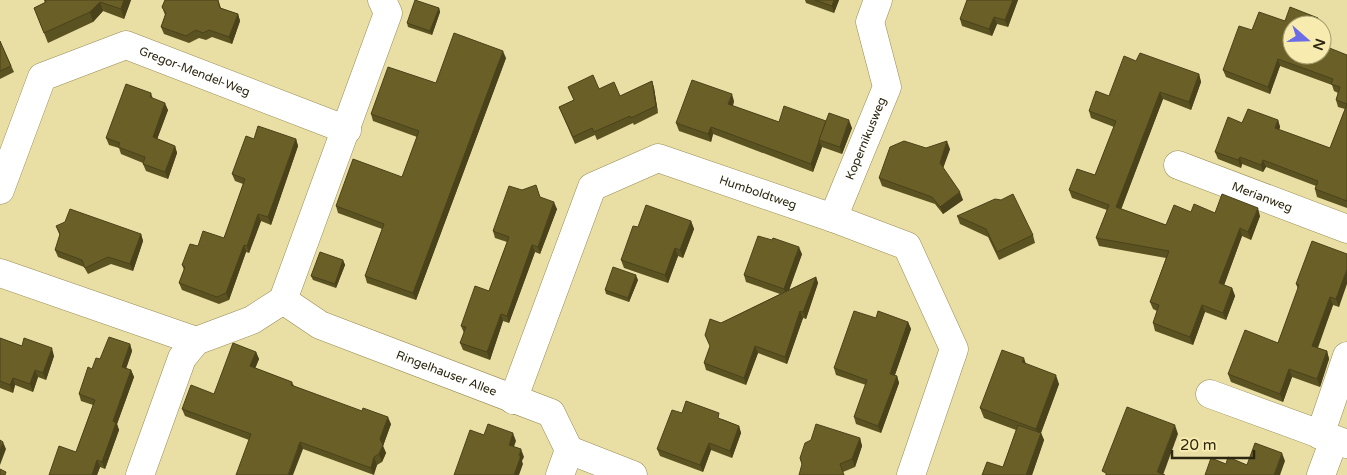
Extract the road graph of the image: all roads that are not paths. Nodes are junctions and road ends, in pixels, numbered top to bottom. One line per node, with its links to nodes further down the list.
1 (382, 0): 3 (street)
2 (878, 0): 6 (street, Kopernikusweg)
3 (346, 130): 5 (street, Gregor-Mendel-Weg); 9 (street)
4 (1178, 164): 7 (street, Merianweg)
5 (0, 190)
6 (833, 218): 13 (street, Humboldtweg); 18 (street, Humboldtweg)
7 (1347, 229)
8 (0, 273): 10 (street)
9 (283, 300): 10 (street); 13 (street, Ringelhauser Allee)
10 (196, 341): 16 (street)
11 (1347, 356): 14 (street)
12 (1210, 394): 14 (street)
13 (513, 400): 15 (street, Ringelhauser Allee)
14 (1334, 440): 19 (street)
15 (565, 463): 17 (street)
16 (140, 475)
17 (633, 475)
18 (911, 475)
19 (1321, 475)

